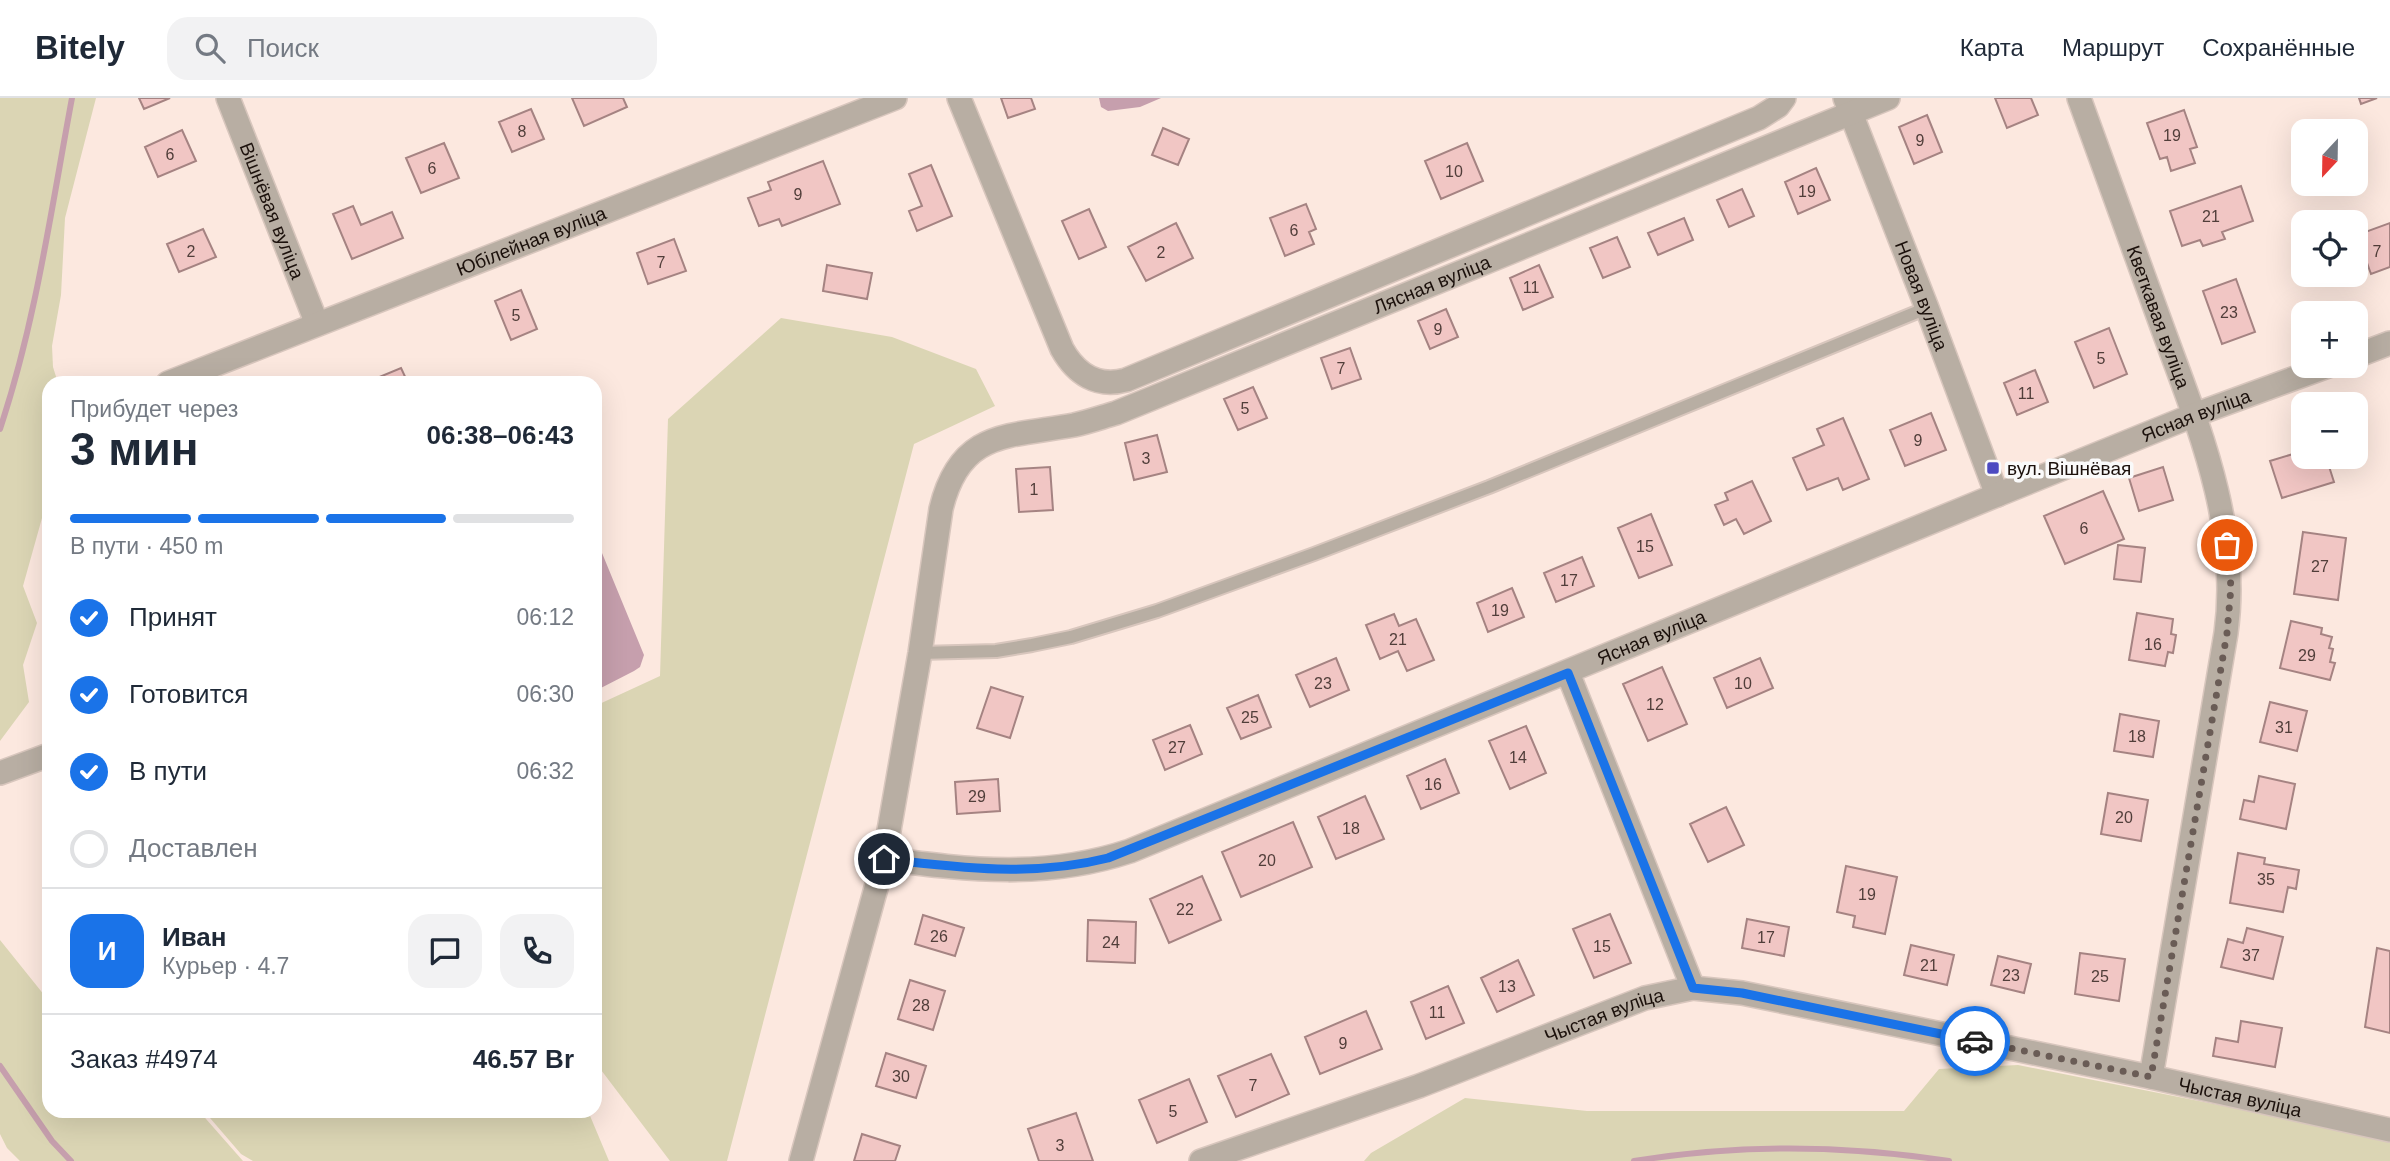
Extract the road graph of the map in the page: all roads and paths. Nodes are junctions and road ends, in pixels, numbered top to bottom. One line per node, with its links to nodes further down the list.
1 (228, 98): 9 (street, Вішнёвая вуліца)
2 (895, 98): 9 (street, Юбілейная вуліца)
3 (959, 98): 4 (street, Лясная вуліца)
4 (1784, 98)
5 (1888, 98): 7 (street, Лясная вуліца)
6 (2079, 98): 14 (street, Кветкавая вуліца)
7 (1848, 106): 8 (street, Новая вуліца); 16 (street, Лясная вуліца)
8 (1927, 308): 15 (street, Новая вуліца); 16 (lane)
9 (317, 324): 12 (street, Юбілейная вуліца)
10 (2390, 343): 11 (street)
11 (2368, 351)
12 (186, 376)
13 (2295, 378): 14 (street, Ясная вуліца)
14 (2194, 415): 15 (street, Ясная вуліца); 22 (street, Кветкавая вуліца)
15 (1997, 495): 17 (street, Ясная вуліца)
16 (919, 653): 20 (street)
17 (1568, 673): 20 (street, Ясная вуліца); 21 (street)
18 (42, 758): 19 (street)
19 (0, 773)
20 (884, 859): 24 (street)
21 (1693, 988): 22 (street, Чыстая вуліца); 25 (street, Чыстая вуліца)
22 (2151, 1077): 23 (street, Чыстая вуліца)
23 (2390, 1130)
24 (801, 1161)
25 (1201, 1161)

